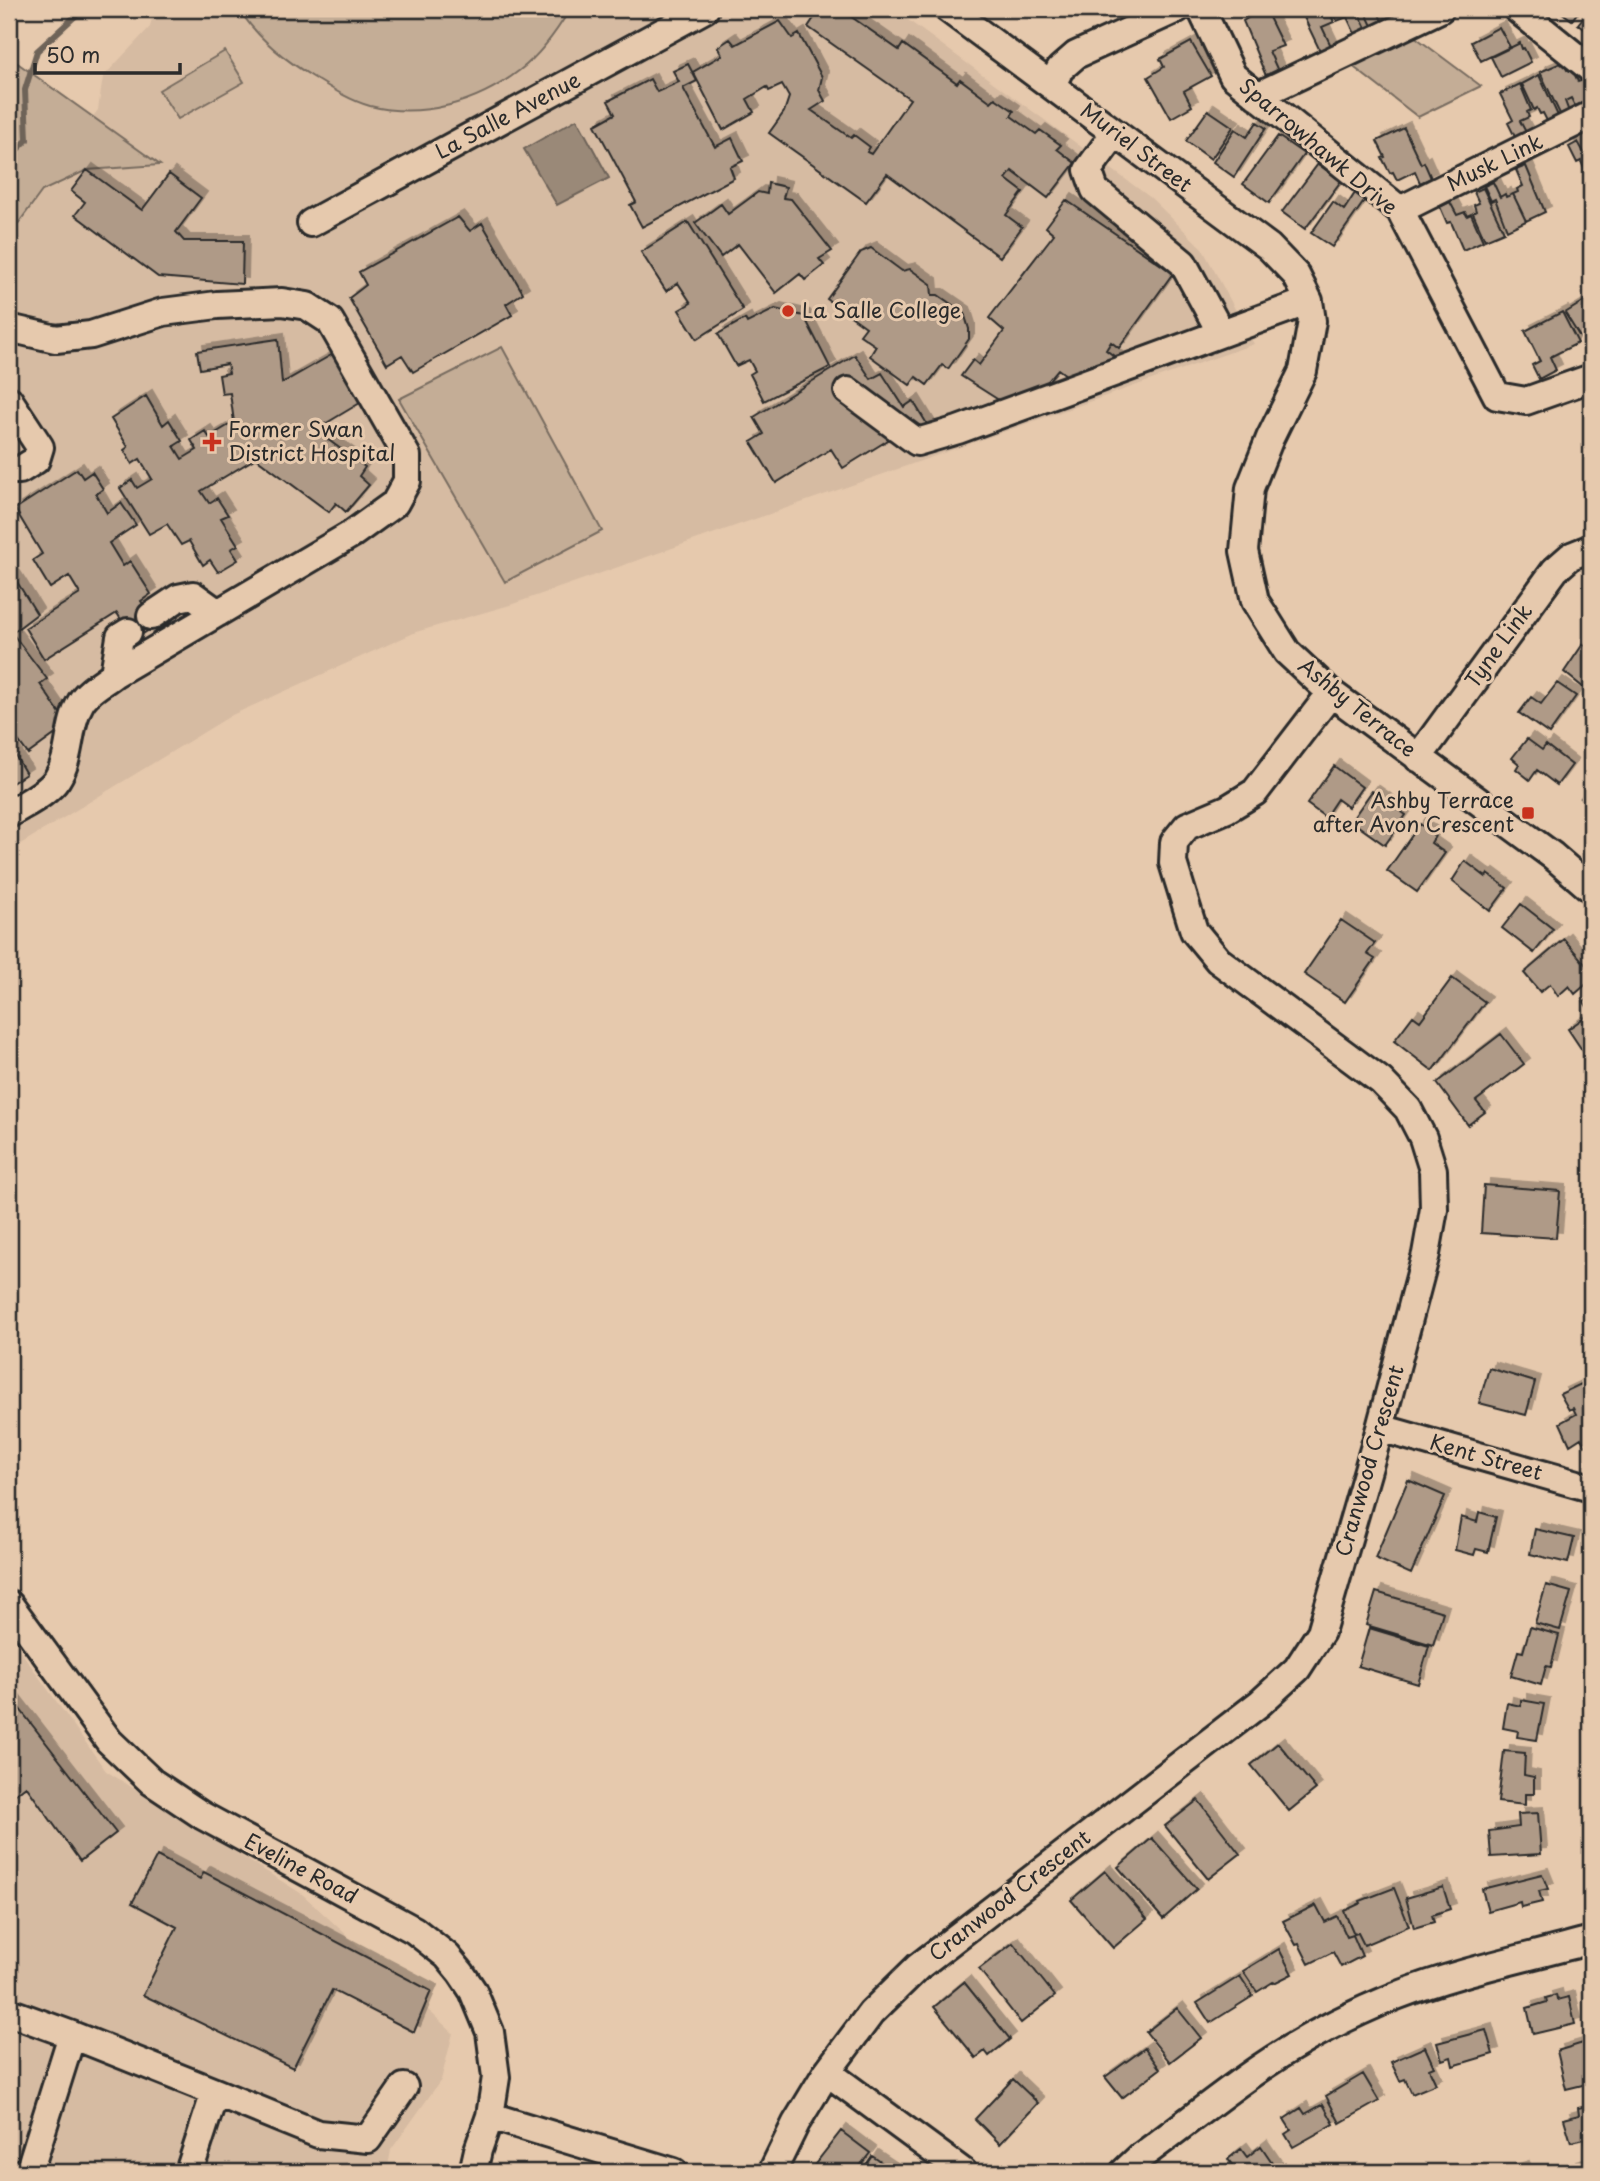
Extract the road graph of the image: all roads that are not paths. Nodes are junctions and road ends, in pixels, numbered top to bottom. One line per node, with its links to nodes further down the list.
1 (705, 9): 13 (street, La Salle Avenue)
2 (948, 9): 8 (street, Muriel Street)
3 (1177, 9): 8 (street)
4 (1201, 9): 9 (street, Sparrowhawk Drive)
5 (1440, 9): 9 (street)
6 (1517, 9): 7 (street)
7 (1591, 69)
8 (1052, 85): 11 (street, Muriel Street)
9 (1257, 96): 12 (street, Sparrowhawk Drive)
10 (1591, 116): 12 (street, Musk Link)
11 (1115, 133): 14 (street, Muriel Street); 16 (street)
12 (1400, 210): 17 (street, Sparrowhawk Drive)
13 (311, 223)
14 (1309, 301): 16 (street); 26 (street, Ashby Terrace)
15 (9, 328): 22 (street)
16 (1221, 333): 18 (street)
17 (1591, 378)
18 (848, 391)
19 (9, 400): 20 (street)
20 (9, 470)
21 (1591, 548): 27 (street, Tyne Link)
22 (218, 613): 23 (street); 25 (street)
23 (151, 616)
24 (128, 632): 25 (street)
25 (114, 674): 28 (street)
26 (1331, 693): 27 (street, Ashby Terrace); 30 (street, Cranwood Crescent)
27 (1418, 758): 29 (street, Ashby Terrace)
28 (9, 814)
29 (1591, 890)
30 (1380, 1428): 31 (street, Kent Street); 36 (street, Cranwood Crescent)
31 (1591, 1488)
32 (9, 1604): 39 (street, Eveline Road)
33 (1591, 1941): 46 (street)
34 (9, 2012): 35 (street)
35 (72, 2035): 38 (street); 40 (street)
36 (827, 2072): 44 (street, Cranwood Crescent); 45 (street)
37 (404, 2087): 38 (street)
38 (215, 2092): 41 (street)
39 (490, 2116): 42 (street, Eveline Road); 43 (street)
40 (29, 2172)
41 (189, 2172)
42 (473, 2172)
43 (674, 2172)
44 (772, 2172)
45 (963, 2172)
46 (1124, 2172)

